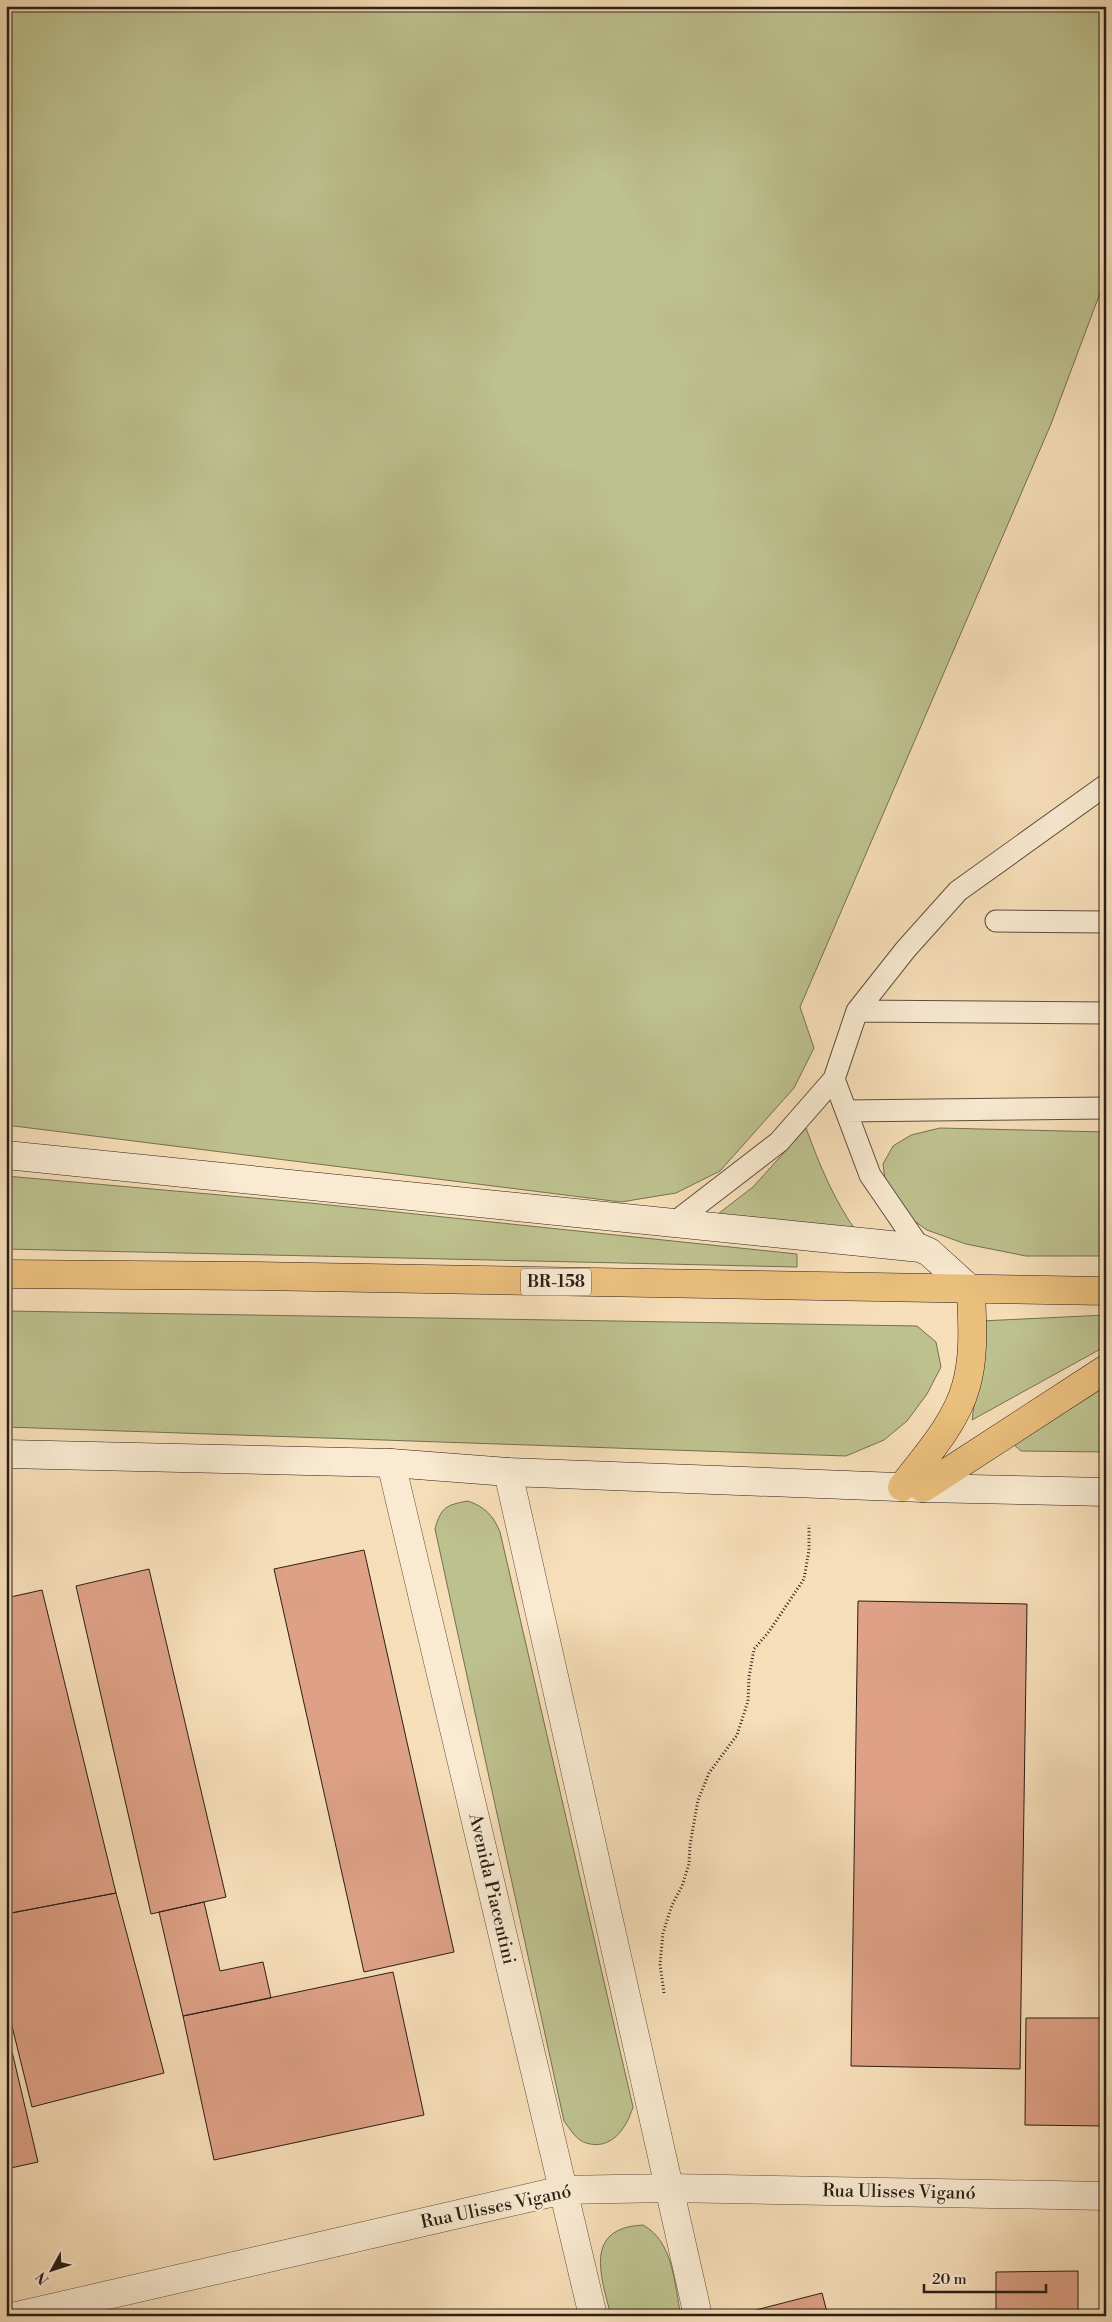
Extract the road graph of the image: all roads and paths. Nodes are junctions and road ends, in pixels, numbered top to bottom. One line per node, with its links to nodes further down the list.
1 (1106, 785): 4 (lane)
2 (996, 921): 3 (lane)
3 (1106, 922)
4 (857, 1011): 5 (lane); 6 (lane)
5 (1106, 1013)
6 (834, 1079): 8 (lane); 10 (lane)
7 (1106, 1108): 8 (lane)
8 (846, 1111): 11 (lane)
9 (6, 1155): 10 (street)
10 (675, 1222): 11 (street)
11 (920, 1248): 13 (street)
12 (6, 1274): 13 (highway, BR-158)
13 (971, 1290): 14 (highway, BR-158); 19 (highway)
14 (1106, 1291)
15 (1106, 1369): 19 (highway)
16 (6, 1454): 17 (street)
17 (391, 1463): 18 (street); 24 (street, Avenida Piacentini)
18 (508, 1472): 19 (street); 23 (street)
19 (913, 1488): 20 (street)
20 (1106, 1492)
21 (809, 1525): 22 (path)
22 (665, 1999)
23 (668, 2188): 24 (street, Rua Ulisses Viganó); 25 (street, Rua Ulisses Viganó); 28 (street)
24 (563, 2190): 26 (street, Rua Ulisses Viganó); 27 (street, Avenida Piacentini)
25 (1106, 2196)
26 (17, 2316)
27 (592, 2316)
28 (698, 2316)

